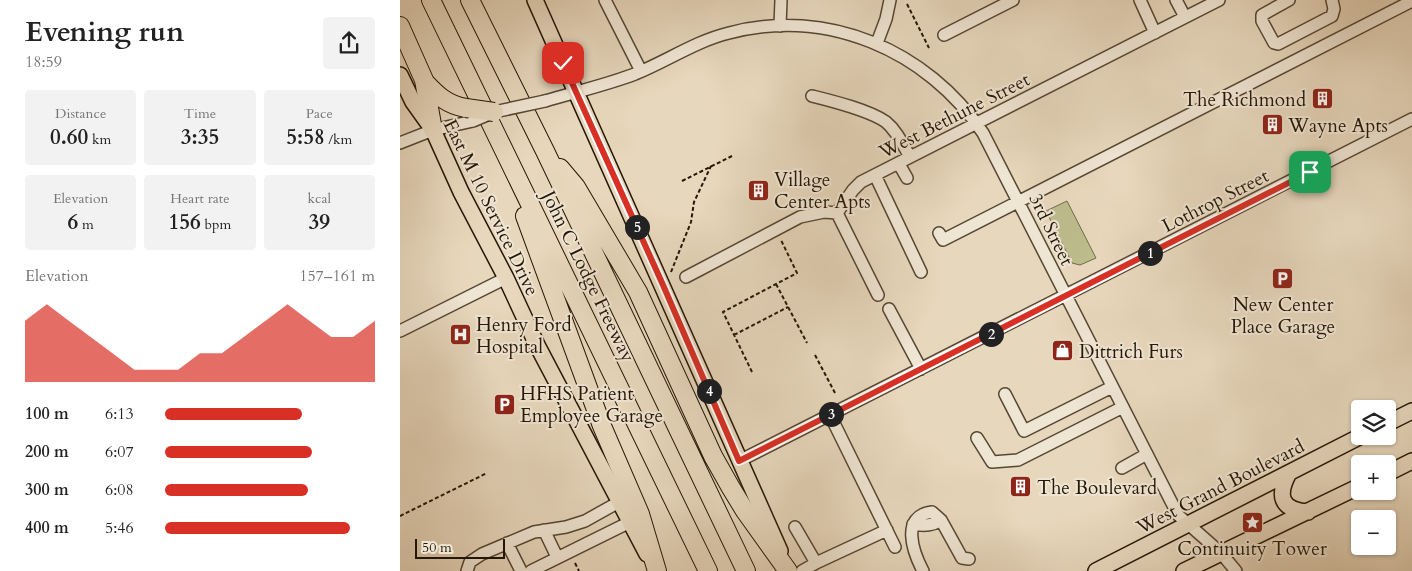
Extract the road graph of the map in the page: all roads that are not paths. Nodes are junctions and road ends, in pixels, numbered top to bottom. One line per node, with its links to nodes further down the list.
1 (470, 0): 31 (highway, John C Lodge Freeway)
2 (535, 0): 23 (main road)
3 (605, 0): 20 (street)
4 (781, 0): 16 (street)
5 (890, 0): 19 (street)
6 (1013, 0): 18 (street)
7 (1140, 0): 17 (street)
8 (1176, 0): 14 (street)
9 (1219, 0): 14 (street, West Bethune Street)
10 (1289, 0): 11 (street)
11 (1332, 0)
12 (1412, 1): 36 (street)
13 (432, 2): 79 (highway); 80 (highway, John C Lodge Freeway)
14 (1185, 17): 17 (street, West Bethune Street)
15 (400, 26): 22 (highway)
16 (780, 26): 19 (street, 3rd Street); 20 (street, 3rd Street)
17 (1155, 33): 28 (street, West Bethune Street)
18 (944, 35)
19 (877, 43): 28 (street, 3rd Street)
20 (641, 71): 23 (street, 3rd Street)
21 (400, 75): 29 (main road, East M 10 Service Drive)
22 (424, 80): 26 (highway); 29 (highway)
23 (576, 91): 25 (street, 3rd Street, bridge); 56 (main road)
24 (812, 96): 32 (street)
25 (494, 112): 26 (highway, bridge)
26 (470, 115): 29 (street)
27 (1412, 119): 43 (street, Lothrop Street)
28 (977, 124): 32 (street, West Bethune Street); 36 (street, 3rd Street)
29 (433, 130): 30 (street); 41 (main road, East M 10 Service Drive)
30 (400, 143)
31 (545, 151): 81 (highway, John C Lodge Freeway); 82 (highway)
32 (910, 157): 33 (street, West Bethune Street)
33 (899, 164): 34 (street, West Bethune Street); 35 (street)
34 (875, 175): 37 (street, West Bethune Street); 39 (street)
35 (907, 178)
36 (1019, 201): 38 (street); 43 (street, 3rd Street)
37 (837, 213): 40 (street); 42 (street)
38 (939, 233)
39 (921, 272)
40 (686, 277)
41 (506, 278): 45 (street); 62 (main road, East M 10 Service Drive)
42 (878, 295)
43 (1066, 296): 46 (street, Lothrop Street); 47 (street, 3rd Street)
44 (889, 309): 46 (street)
45 (400, 331)
46 (921, 369): 51 (street, Lothrop Street)
47 (1112, 387): 48 (street); 49 (street, 3rd Street)
48 (1005, 394)
49 (1122, 408): 53 (street); 55 (street, 3rd Street)
50 (1412, 411): 52 (main road)
51 (830, 415): 56 (street, Lothrop Street); 68 (street)
52 (1396, 419)
53 (977, 438)
54 (1351, 442): 60 (main road, West Grand Boulevard)
55 (1147, 454): 58 (street); 65 (street, 3rd Street)
56 (739, 461): 82 (main road)
57 (1412, 461): 59 (main road)
58 (1122, 468)
59 (1396, 469)
60 (1289, 473): 63 (main road); 65 (main road, West Grand Boulevard)
61 (1351, 490): 63 (main road)
62 (619, 502): 64 (main road, East M 10 Service Drive); 67 (street)
63 (1308, 512): 71 (main road)
64 (630, 522): 72 (street); 79 (main road, East M 10 Service Drive)
65 (1187, 525): 71 (street, 3rd Street); 75 (main road, West Grand Boulevard)
66 (795, 527): 74 (street)
67 (544, 530): 69 (street); 72 (street)
68 (887, 530): 70 (street); 74 (street)
69 (507, 543): 76 (street); 77 (street)
70 (895, 547)
71 (1221, 553): 84 (main road); 85 (street, 3rd Street)
72 (557, 557): 78 (street)
73 (970, 559): 83 (street)
74 (810, 567)
75 (1105, 570)
76 (467, 571)
77 (521, 571)
78 (531, 571)
79 (657, 571)
80 (708, 571)
81 (746, 571)
82 (788, 571)
83 (923, 571)
84 (1184, 571)
85 (1236, 571)

